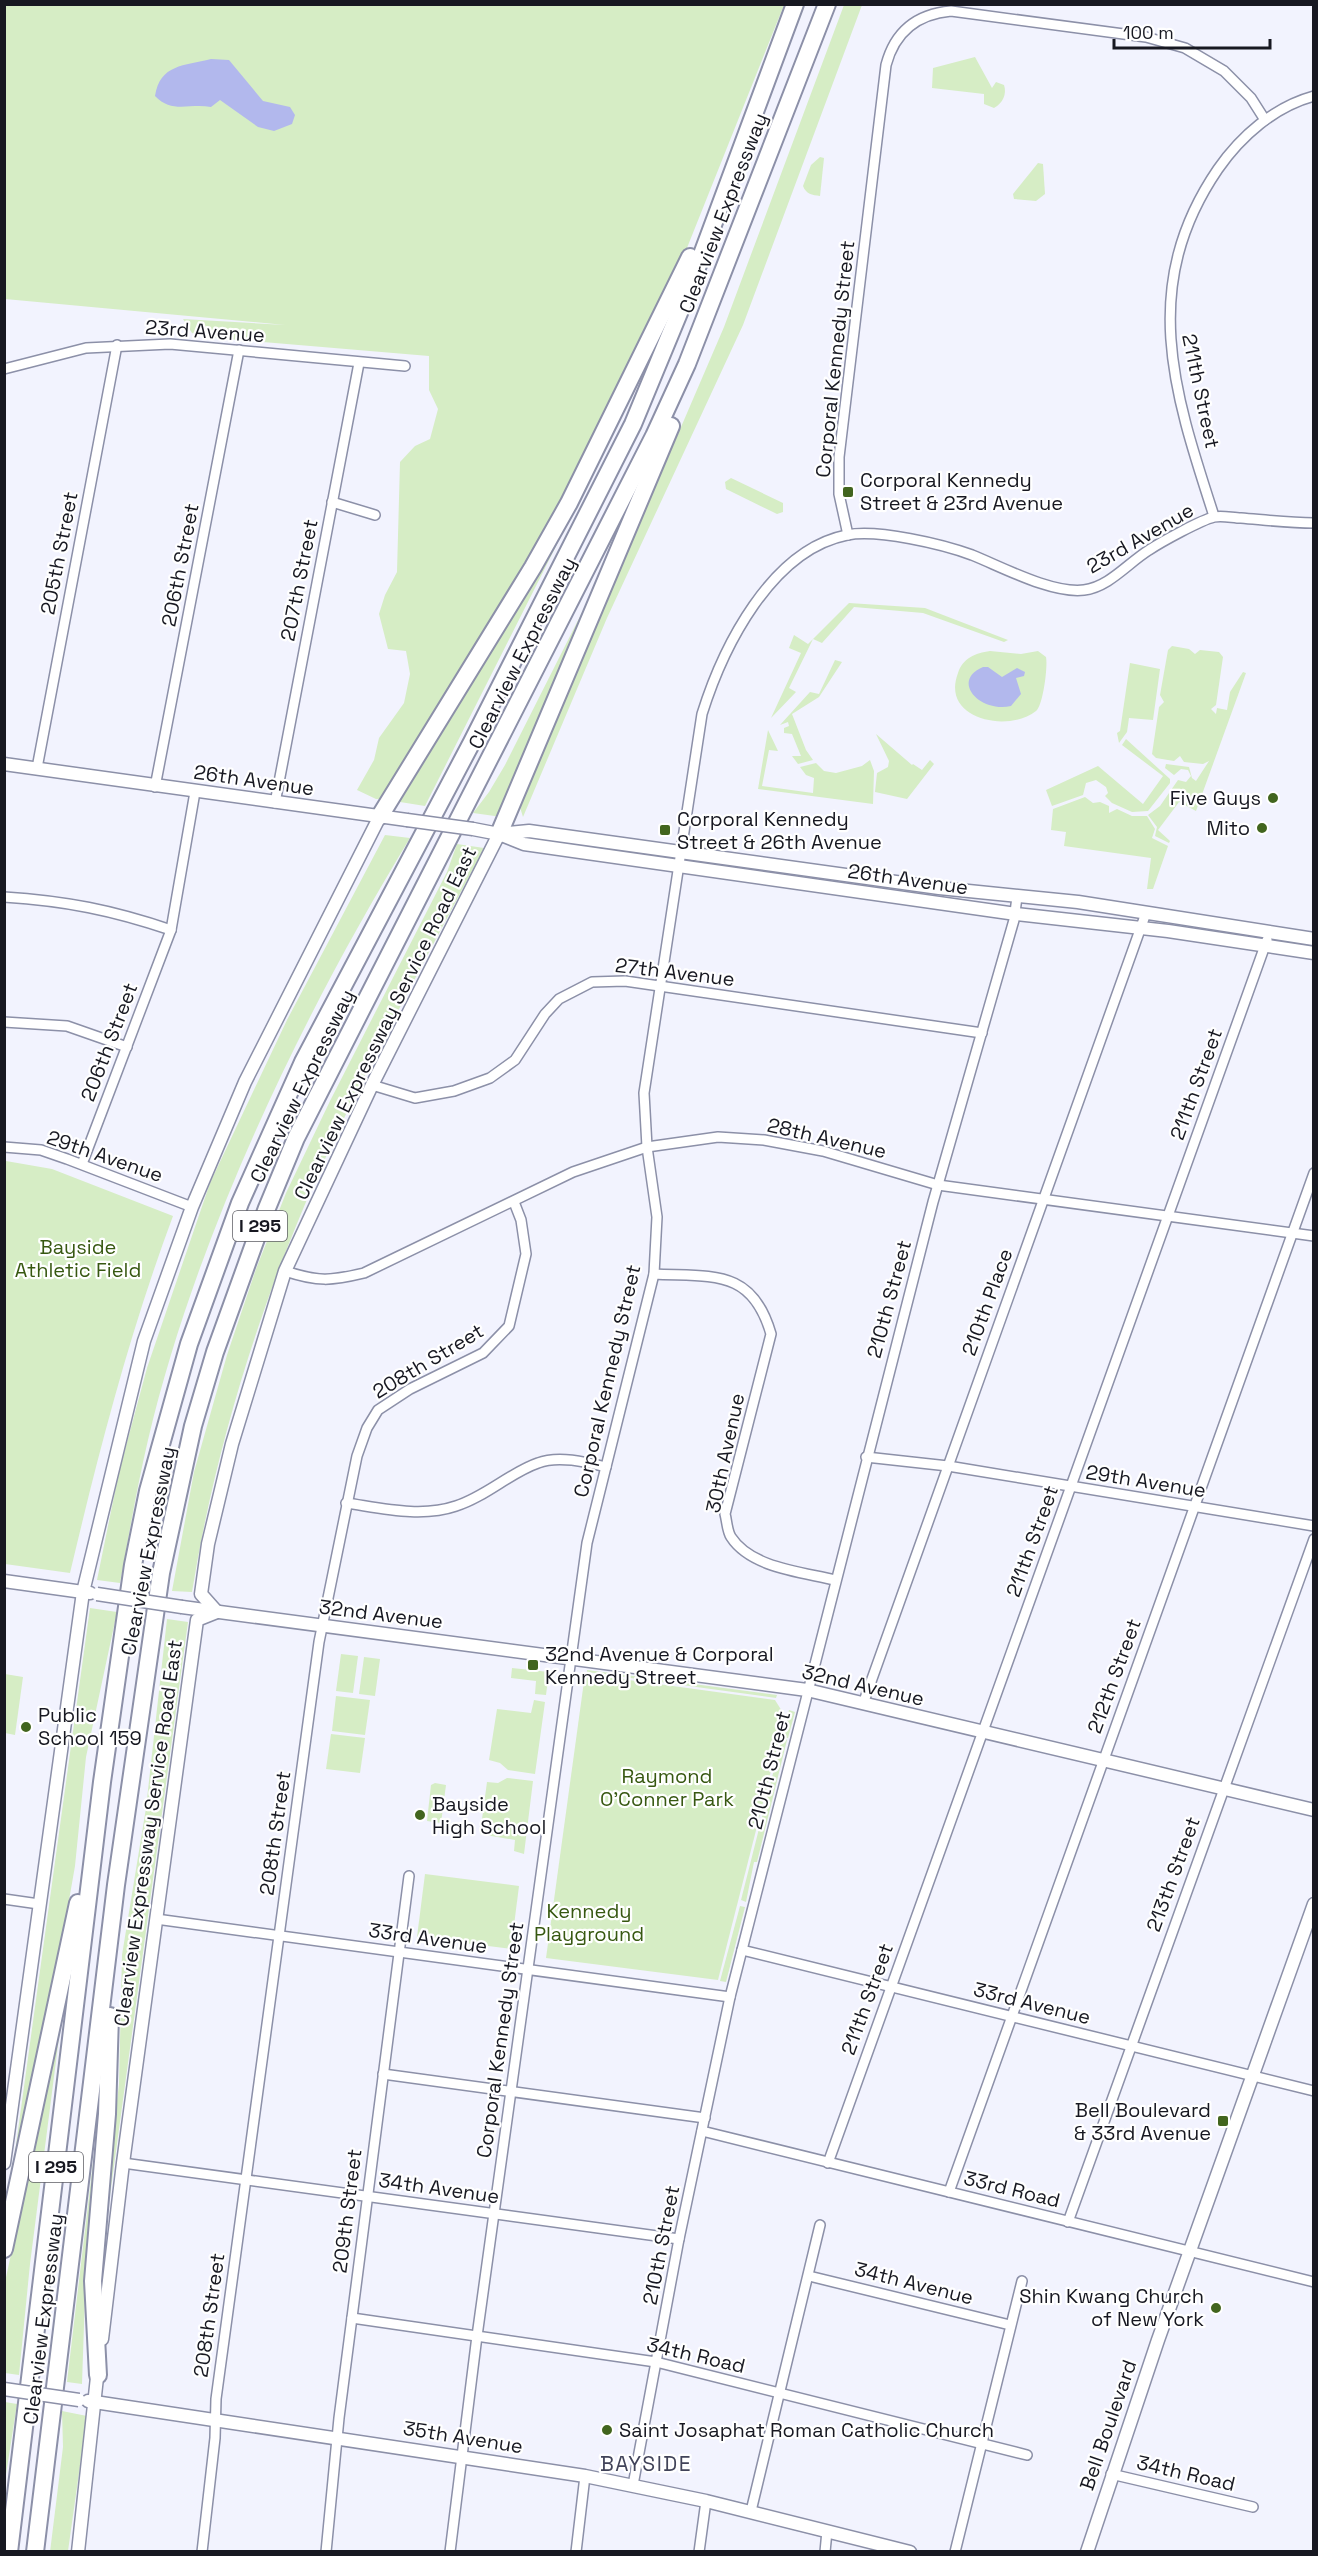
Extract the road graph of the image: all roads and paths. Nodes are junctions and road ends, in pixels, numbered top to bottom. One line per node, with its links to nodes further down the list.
1 (795, 4): 3 (highway, Clearview Expressway / I 295)
2 (828, 4): 22 (highway); 75 (highway, Clearview Expressway / I 295)
3 (766, 83): 21 (highway); 71 (highway, Clearview Expressway / I 295)
4 (1314, 96): 5 (street, 211th Street)
5 (1265, 120): 13 (street, 211th Street); 15 (street, Corporal Kennedy Street)
6 (117, 345): 7 (street, 23rd Avenue); 10 (street, 23rd Avenue); 17 (street, 205th Street)
7 (239, 350): 8 (street, 23rd Avenue); 18 (street, 206th Street)
8 (359, 363): 9 (street, 23rd Avenue); 11 (street, 207th Street)
9 (405, 366)
10 (4, 369)
11 (332, 502): 12 (street); 20 (street, 207th Street)
12 (375, 515)
13 (1214, 516): 14 (street, 23rd Avenue); 15 (street, 23rd Avenue)
14 (1314, 524)
15 (848, 535): 23 (street, Corporal Kennedy Street)
16 (4, 764): 17 (street, 26th Avenue)
17 (37, 768): 18 (street, 26th Avenue)
18 (155, 787): 19 (street, 26th Avenue)
19 (195, 792): 20 (street, 26th Avenue); 30 (street, 206th Street)
20 (275, 803): 21 (street, 26th Avenue)
21 (380, 816): 22 (street, 26th Avenue, bridge); 47 (street)
22 (499, 834): 23 (street, 26th Avenue); 24 (street, 26th Avenue); 39 (street, Clearview Expressway Service Road East)
23 (680, 851): 24 (street, Corporal Kennedy Street); 26 (street, 26th Avenue)
24 (679, 865): 28 (street, 26th Avenue); 35 (street, Corporal Kennedy Street)
25 (4, 897): 30 (street)
26 (1017, 897): 27 (street, 26th Avenue); 28 (street, 210th Street)
27 (1146, 913): 29 (street, 210th Place); 31 (street, 26th Avenue)
28 (1016, 914): 29 (street, 26th Avenue); 37 (street, 210th Street)
29 (1140, 927): 33 (street, 26th Avenue); 45 (street, 210th Place)
30 (171, 930): 38 (street, 206th Street)
31 (1270, 932): 32 (street, 26th Avenue); 33 (street, 211th Street)
32 (1314, 939)
33 (1265, 946): 34 (street, 26th Avenue); 48 (street, 211th Street)
34 (1314, 953)
35 (661, 986): 37 (street, 27th Avenue); 39 (street, 27th Avenue); 41 (street, Corporal Kennedy Street)
36 (4, 1022): 38 (street)
37 (982, 1033): 44 (street, 210th Street)
38 (127, 1047): 42 (street, 206th Street)
39 (372, 1085): 51 (street, Clearview Expressway Service Road East)
40 (4, 1147): 42 (street, 29th Avenue)
41 (647, 1147): 44 (street, 28th Avenue); 46 (street, 28th Avenue); 52 (street, Corporal Kennedy Street)
42 (82, 1164): 47 (street, 29th Avenue)
43 (1314, 1173): 49 (street, 212th Street)
44 (938, 1185): 45 (street, 28th Avenue); 53 (street, 210th Street)
45 (1043, 1199): 48 (street, 28th Avenue); 54 (street, 210th Place)
46 (514, 1202): 51 (street, 28th Avenue); 57 (street, 208th Street)
47 (192, 1207): 63 (street)
48 (1167, 1216): 49 (street, 28th Avenue); 56 (street, 211th Street)
49 (1292, 1233): 50 (street, 28th Avenue); 58 (street, 212th Street)
50 (1314, 1236)
51 (285, 1272): 64 (street, Clearview Expressway Service Road East)
52 (654, 1274): 55 (street, Corporal Kennedy Street); 61 (street, 30th Avenue)
53 (866, 1456): 54 (street, 29th Avenue); 61 (street, 210th Street)
54 (948, 1466): 56 (street, 29th Avenue); 68 (street, 210th Place)
55 (606, 1467): 57 (street); 66 (street, Corporal Kennedy Street)
56 (1071, 1486): 58 (street, 29th Avenue); 69 (street, 211th Street)
57 (345, 1503): 65 (street, 208th Street)
58 (1194, 1507): 59 (street, 29th Avenue); 70 (street, 212th Street)
59 (1314, 1526)
60 (1314, 1539): 72 (street, 213th Street)
61 (835, 1580): 67 (street, 210th Street)
62 (4, 1581): 63 (street, 32nd Avenue)
63 (82, 1592): 64 (street, 32nd Avenue, bridge); 77 (street)
64 (217, 1612): 65 (street, 32nd Avenue); 79 (street, Clearview Expressway Service Road East)
65 (322, 1626): 66 (street, 32nd Avenue); 80 (street, 208th Street)
66 (570, 1658): 67 (street, 32nd Avenue); 83 (street, Corporal Kennedy Street)
67 (807, 1690): 68 (street, 32nd Avenue); 81 (street, 210th Street)
68 (863, 1704): 69 (street, 32nd Avenue)
69 (983, 1732): 70 (street, 32nd Avenue); 84 (street, 211th Street)
70 (1103, 1761): 72 (street, 32nd Avenue); 86 (street, 212th Street)
71 (102, 1782): 105 (highway); 130 (highway, Clearview Expressway / I 295)
72 (1223, 1789): 73 (street, 32nd Avenue); 87 (street, 213th Street)
73 (1314, 1810)
74 (410, 1876): 82 (street, 209th Street)
75 (116, 1885): 114 (highway); 131 (highway, Clearview Expressway / I 295)
76 (4, 1899): 77 (street)
77 (39, 1904): 94 (street)
78 (1314, 1904): 89 (street, Bell Boulevard)
79 (156, 1919): 80 (street, 33rd Avenue); 96 (street, Clearview Expressway Service Road East)
80 (279, 1936): 82 (street, 33rd Avenue); 98 (street, 208th Street)
81 (742, 1950): 84 (street, 33rd Avenue); 85 (street, 210th Street)
82 (400, 1952): 83 (street, 33rd Avenue); 88 (street, 209th Street)
83 (527, 1969): 85 (street, 33rd Avenue); 90 (street, Corporal Kennedy Street)
84 (891, 1986): 86 (street, 33rd Avenue); 97 (street, 211th Street)
85 (730, 1997): 92 (street, 210th Street)
86 (1011, 2016): 87 (street, 33rd Avenue); 99 (street, 212th Street)
87 (1131, 2046): 89 (street, 33rd Avenue); 102 (street, 213th Street)
88 (383, 2074): 90 (street); 100 (street, 209th Street)
89 (1252, 2076): 91 (street, 33rd Avenue); 106 (street, Bell Boulevard)
90 (511, 2091): 92 (street); 101 (street, Corporal Kennedy Street)
91 (1314, 2091)
92 (705, 2118): 93 (street, 210th Street)
93 (702, 2131): 97 (street, 33rd Road); 104 (street, 210th Street)
94 (6, 2147): 95 (street)
95 (4, 2163)
96 (123, 2163): 98 (street, 34th Avenue); 114 (street, Clearview Expressway Service Road East)
97 (828, 2163): 99 (street, 33rd Road)
98 (246, 2180): 100 (street, 34th Avenue); 118 (street, 208th Street)
99 (949, 2192): 102 (street, 33rd Road)
100 (367, 2196): 101 (street, 34th Avenue); 110 (street, 209th Street)
101 (495, 2213): 104 (street, 34th Avenue); 112 (street, Corporal Kennedy Street)
102 (1068, 2222): 106 (street, 33rd Road)
103 (820, 2225): 107 (street)
104 (679, 2239): 113 (street, 210th Street)
105 (4, 2249)
106 (1189, 2252): 109 (street, 33rd Road); 123 (street, Bell Boulevard)
107 (808, 2276): 111 (street, 34th Avenue); 116 (street)
108 (1022, 2281): 111 (street)
109 (1314, 2282)
110 (352, 2318): 112 (street, 34th Road); 119 (street, 209th Street)
111 (1010, 2325): 120 (street)
112 (477, 2336): 113 (street, 34th Road); 122 (street, Corporal Kennedy Street)
113 (656, 2362): 116 (street, 34th Road); 125 (street, 210th Street)
114 (98, 2375): 117 (street, Clearview Expressway Service Road East)
115 (4, 2389): 117 (street, 35th Avenue, bridge)
116 (780, 2394): 120 (street, 34th Road); 128 (street)
117 (94, 2402): 118 (street, 35th Avenue); 132 (street)
118 (216, 2421): 119 (street, 35th Avenue); 133 (street, 208th Street)
119 (338, 2438): 122 (street, 35th Avenue); 134 (street, 209th Street)
120 (981, 2444): 121 (street, 34th Road); 140 (street)
121 (1027, 2455)
122 (462, 2457): 124 (street, 35th Avenue); 135 (street, Corporal Kennedy Street)
123 (1111, 2474): 127 (street, 34th Road); 141 (street, Bell Boulevard)
124 (585, 2476): 125 (street, 35th Avenue); 136 (street)
125 (633, 2485): 126 (street, 35th Avenue)
126 (706, 2501): 128 (street, 35th Avenue); 137 (street)
127 (1253, 2507)
128 (751, 2511): 129 (street, 35th Avenue)
129 (827, 2530): 138 (street); 139 (street, 35th Avenue)
130 (9, 2552)
131 (35, 2552)
132 (78, 2552)
133 (202, 2552)
134 (326, 2552)
135 (450, 2552)
136 (576, 2552)
137 (699, 2552)
138 (825, 2552)
139 (910, 2552)
140 (955, 2552)
141 (1087, 2552)

